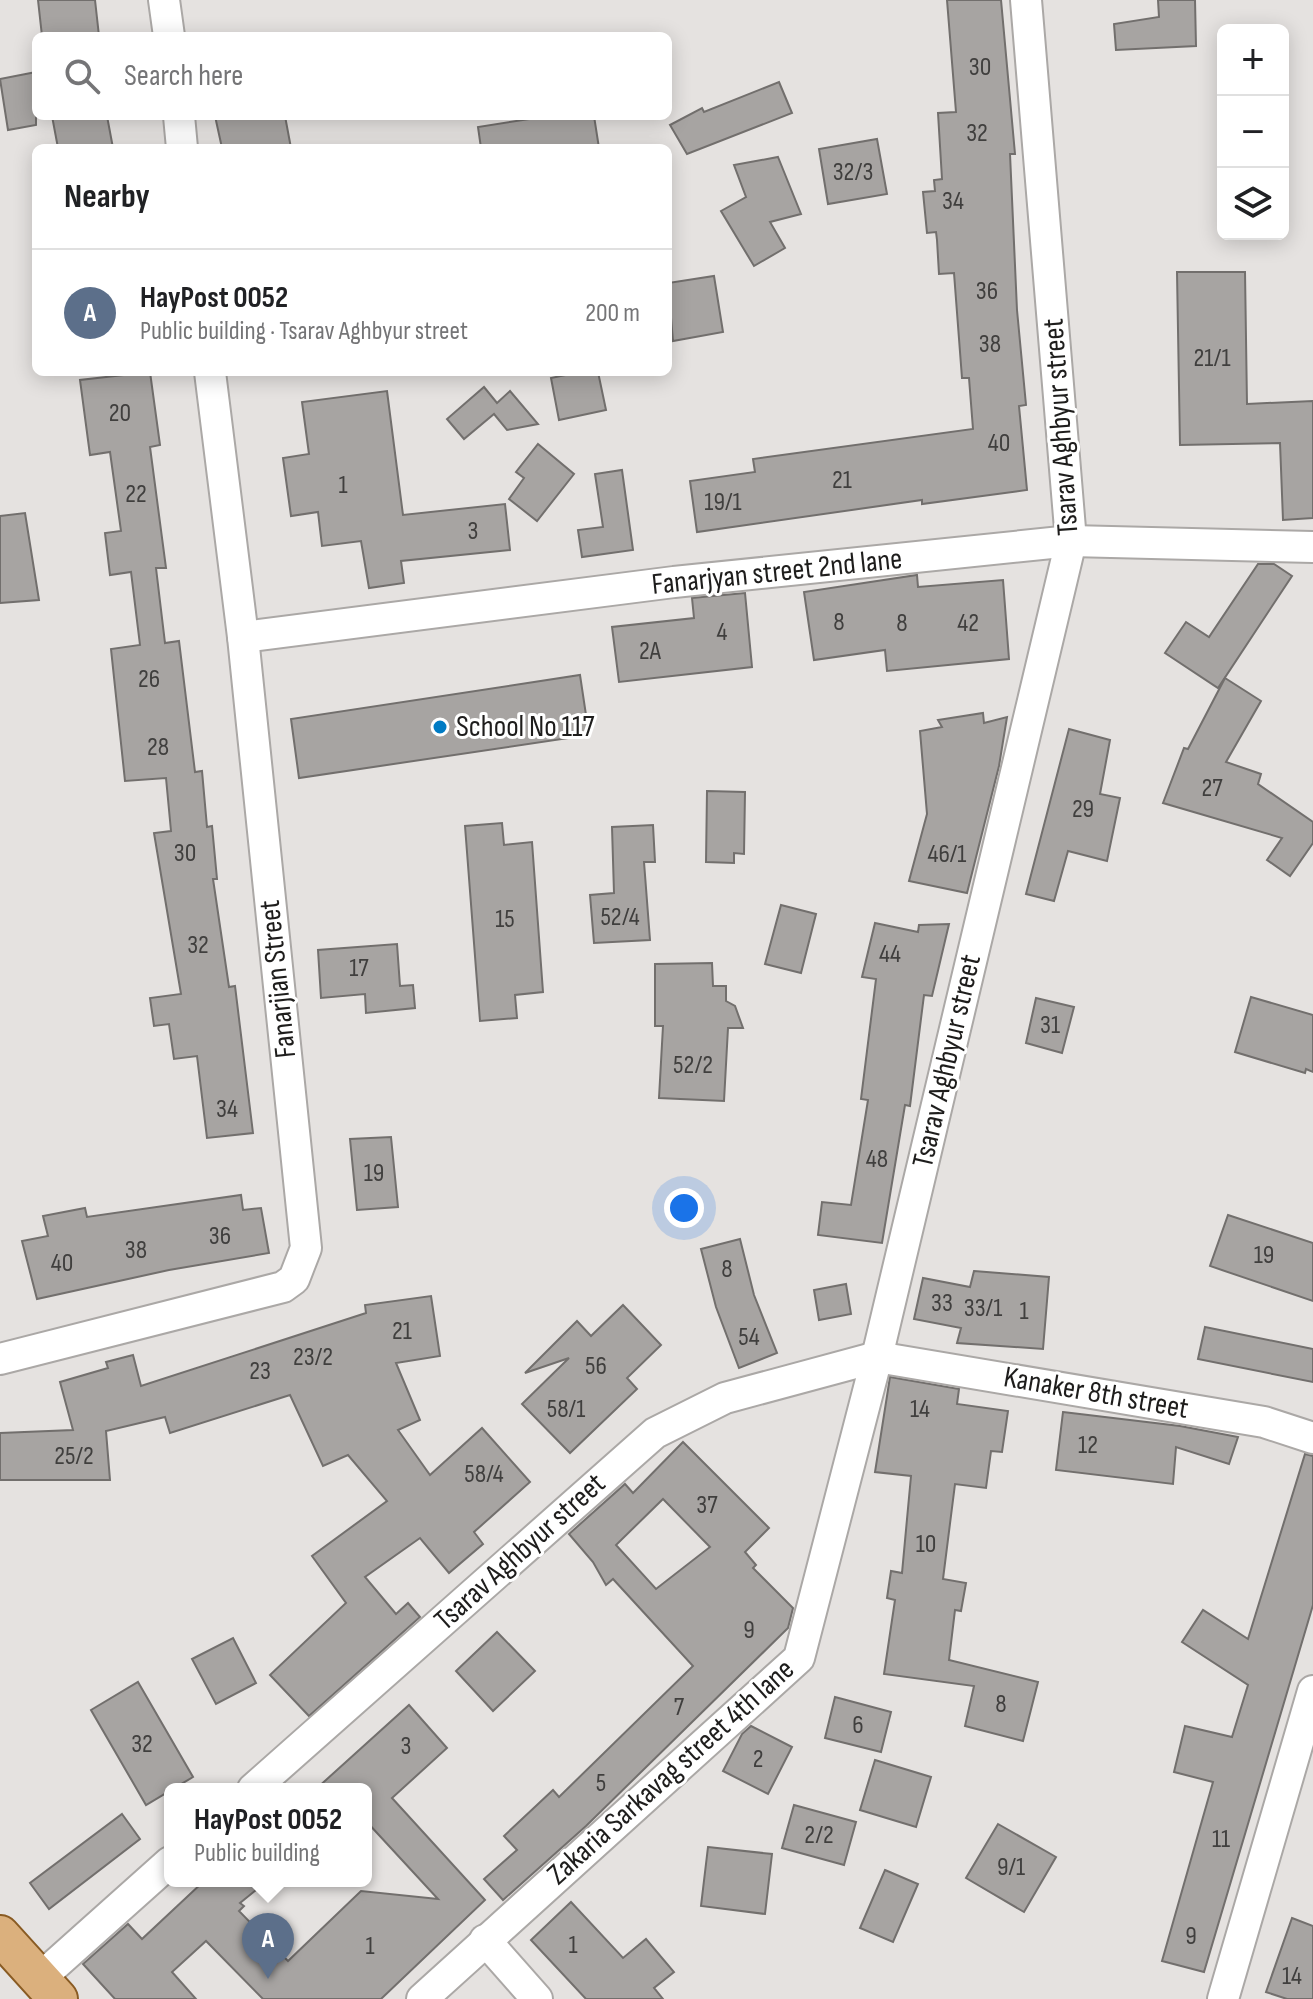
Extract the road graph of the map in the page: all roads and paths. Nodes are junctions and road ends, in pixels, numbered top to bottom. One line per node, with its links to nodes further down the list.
1 (164, 0): 3 (street)
2 (1026, 0): 7 (street, Tsarav Aghbyur street)
3 (168, 32)
4 (179, 120): 5 (street)
5 (182, 144)
6 (210, 376): 9 (street, Fanarjian Street)
7 (1071, 541): 8 (street, Fanarjyan street 2nd lane); 9 (street, Fanarjyan street 2nd lane); 10 (street, Tsarav Aghbyur street)
8 (1313, 547)
9 (243, 637): 11 (street, Fanarjian Street)
10 (877, 1357): 12 (street, Kanaker 8th street); 14 (street, Tsarav Aghbyur street); 16 (street, Zakaria Sarkavag street 4th lane)
11 (0, 1359)
12 (1313, 1438)
13 (1313, 1691): 21 (street)
14 (260, 1783)
15 (164, 1868): 18 (street)
16 (485, 1940): 19 (street, Zakaria Sarkavag street 4th lane); 20 (street)
17 (3, 1944): 18 (main road)
18 (48, 1989)
19 (422, 1999)
20 (537, 1999)
21 (1223, 1999)

